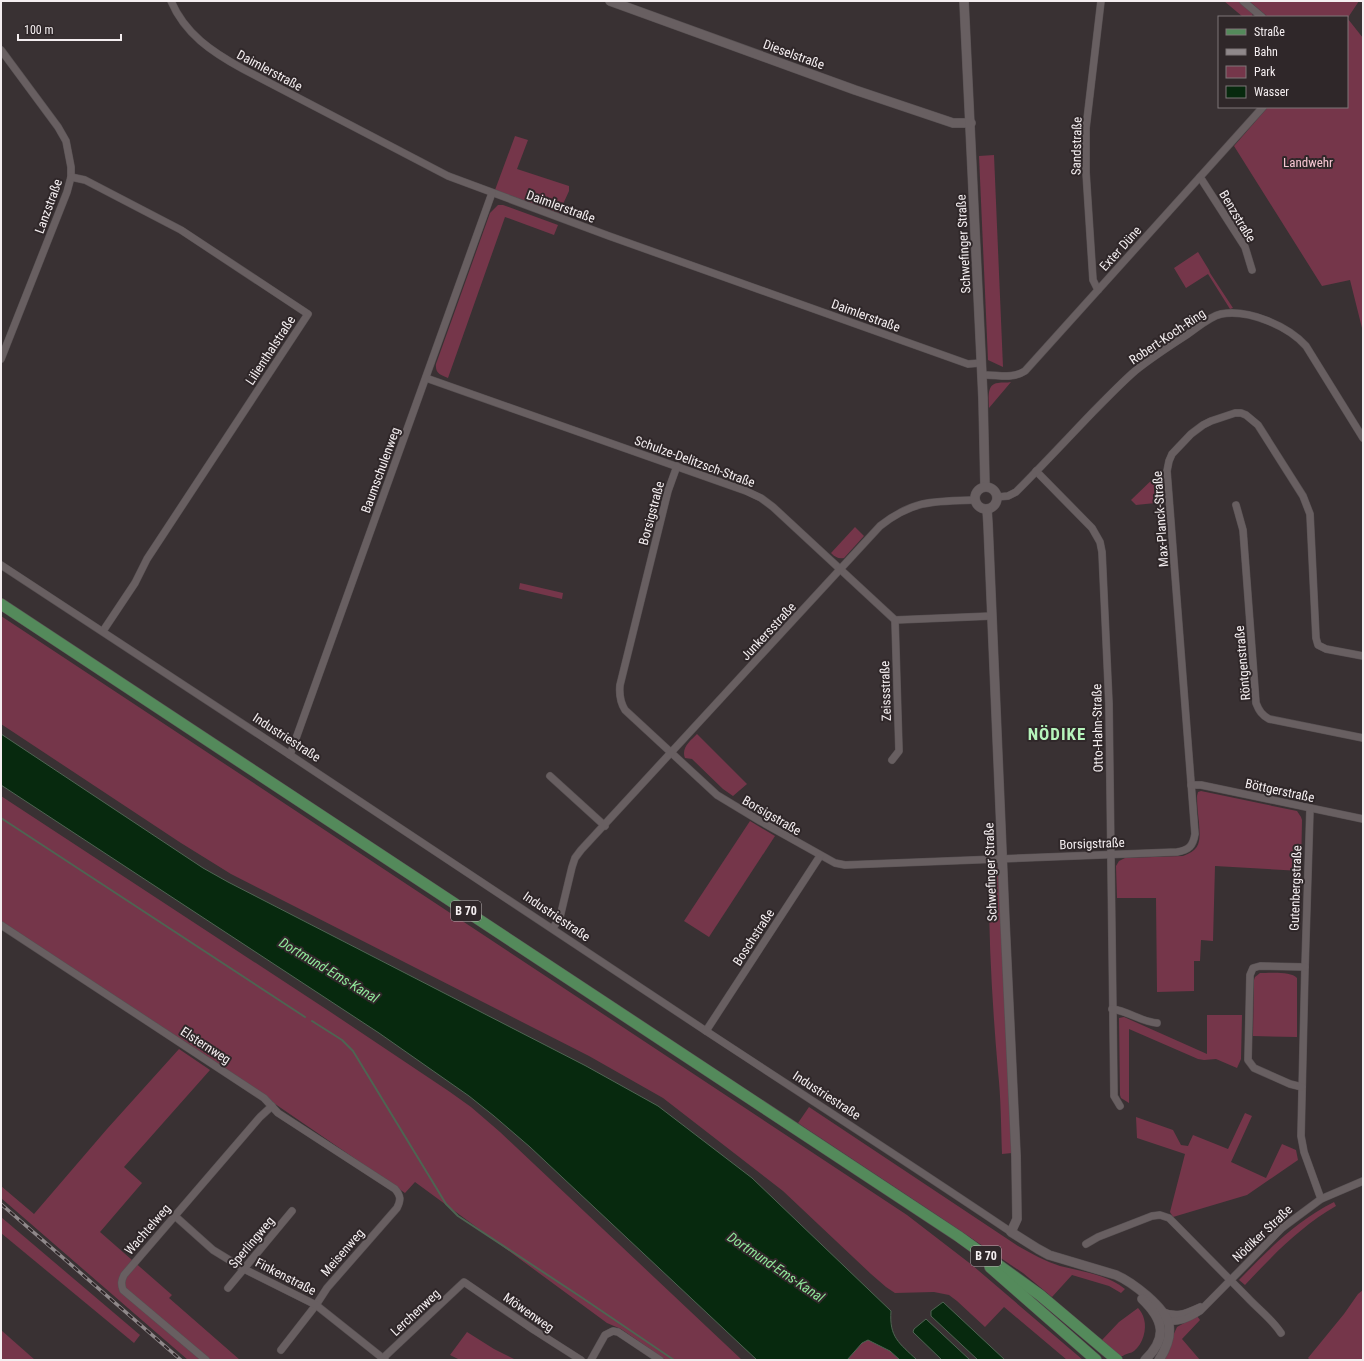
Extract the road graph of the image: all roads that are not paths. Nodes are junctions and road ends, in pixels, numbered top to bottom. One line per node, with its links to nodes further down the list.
1 (171, 1): 12 (street, Daimlerstraße)
2 (610, 1): 9 (street, Dieselstraße)
3 (964, 1): 9 (street, Schwefinger Straße)
4 (1101, 1): 14 (street, Sandstraße)
5 (1243, 1): 6 (street)
6 (1261, 16)
7 (1, 50): 10 (street, Lanzstraße)
8 (1262, 108): 11 (street, Exter Düne)
9 (971, 123): 16 (street, Schwefinger Straße)
10 (71, 177): 15 (street, Lanzstraße); 32 (street, Lilienthalstraße)
11 (1200, 177): 13 (street, Benzstraße); 14 (street, Exter Düne)
12 (492, 193): 16 (street, Daimlerstraße); 18 (street, Baumschulenweg)
13 (1252, 270)
14 (1098, 290): 17 (street, Exter Düne)
15 (1, 359)
16 (981, 364): 17 (street, Schwefinger Straße)
17 (982, 375): 22 (street, Schwefinger Straße)
18 (426, 378): 20 (street, Schulze-Delitzsch-Straße); 36 (street, Baumschulenweg)
19 (1363, 438): 21 (street, Robert-Koch-Ring)
20 (677, 466): 28 (street, Schulze-Delitzsch-Straße); 35 (street, Borsigstraße)
21 (1036, 471): 23 (street, Robert-Koch-Ring); 44 (street, Otto-Hahn-Straße)
22 (985, 486): 23 (street); 24 (street)
23 (997, 497): 26 (street)
24 (974, 500): 26 (street); 28 (street, Junkersstraße)
25 (1236, 505): 34 (street, Röntgenstraße)
26 (987, 509): 30 (street, Schwefinger Straße)
27 (1, 566): 32 (street, Industriestraße)
28 (841, 569): 31 (street, Schulze-Delitzsch-Straße); 35 (street, Junkersstraße)
29 (1, 604): 61 (main road, B 70)
30 (992, 616): 31 (street); 46 (street, Schwefinger Straße)
31 (895, 620): 37 (street, Zeissstraße)
32 (103, 631): 36 (street, Industriestraße)
33 (1363, 656): 39 (street, Max-Planck-Straße)
34 (1363, 738)
35 (670, 753): 42 (street, Junkersstraße); 45 (street, Borsigstraße)
36 (290, 755): 48 (street, Industriestraße)
37 (892, 760)
38 (550, 776): 42 (street)
39 (1191, 785): 40 (street, Böttgerstraße); 43 (street, Max-Planck-Straße)
40 (1310, 808): 41 (street, Böttgerstraße); 49 (street, Gutenbergstraße)
41 (1363, 820)
42 (605, 826): 48 (street, Junkersstraße)
43 (1191, 847): 44 (street, Borsigstraße)
44 (1111, 854): 46 (street, Borsigstraße); 50 (street, Otto-Hahn-Straße)
45 (820, 856): 46 (street, Borsigstraße); 52 (street, Boschstraße)
46 (1002, 859): 62 (street, Schwefinger Straße)
47 (1, 925): 54 (street, Elsternweg)
48 (553, 928): 52 (street, Industriestraße)
49 (1305, 968): 53 (street, Gutenbergstraße); 53 (street)
50 (1112, 1009): 51 (street); 55 (street, Otto-Hahn-Straße)
51 (1158, 1023)
52 (706, 1030): 62 (street, Industriestraße)
53 (1302, 1087): 58 (street, Gutenbergstraße)
54 (272, 1106): 57 (street, Elsternweg); 60 (street, Wachtelweg)
55 (1120, 1106)
56 (1363, 1181): 58 (street, Nödiker Straße)
57 (395, 1190): 69 (street, Meisenweg)
58 (1321, 1199): 65 (street, Nödiker Straße)
59 (292, 1211): 64 (street, Sperlingweg)
60 (175, 1216): 64 (street, Finkenstraße); 78 (street, Wachtelweg)
61 (931, 1218): 82 (main road, B 70); 83 (main road, B 70)
62 (1011, 1232): 70 (street, Industriestraße)
63 (1086, 1244): 65 (street)
64 (244, 1269): 67 (street, Sperlingweg); 69 (street, Finkenstraße)
65 (1230, 1280): 68 (street, Nödiker Straße); 75 (street)
66 (464, 1282): 77 (street, Lerchenweg); 79 (street, Möwenweg)
67 (228, 1288)
68 (1207, 1303): 71 (street, Nödiker Straße); 72 (street, Nödiker Straße)
69 (316, 1305): 76 (street, Meisenweg); 77 (street, Finkenstraße)
70 (1159, 1313): 71 (street); 73 (street, Industriestraße); 74 (street, Industriestraße)
71 (1176, 1315): 73 (street)
72 (1182, 1320): 73 (street, Nödiker Straße); 74 (street, Nödiker Straße)
73 (1168, 1321): 74 (street, Industriestraße)
74 (1165, 1333): 84 (street); 85 (street, Industriestraße)
75 (1281, 1333)
76 (281, 1350)
77 (383, 1359)
78 (206, 1360)
79 (581, 1360)
80 (591, 1360): 81 (street)
81 (660, 1360)
82 (1096, 1360)
83 (1117, 1360)
84 (1145, 1360)
85 (1159, 1360)

